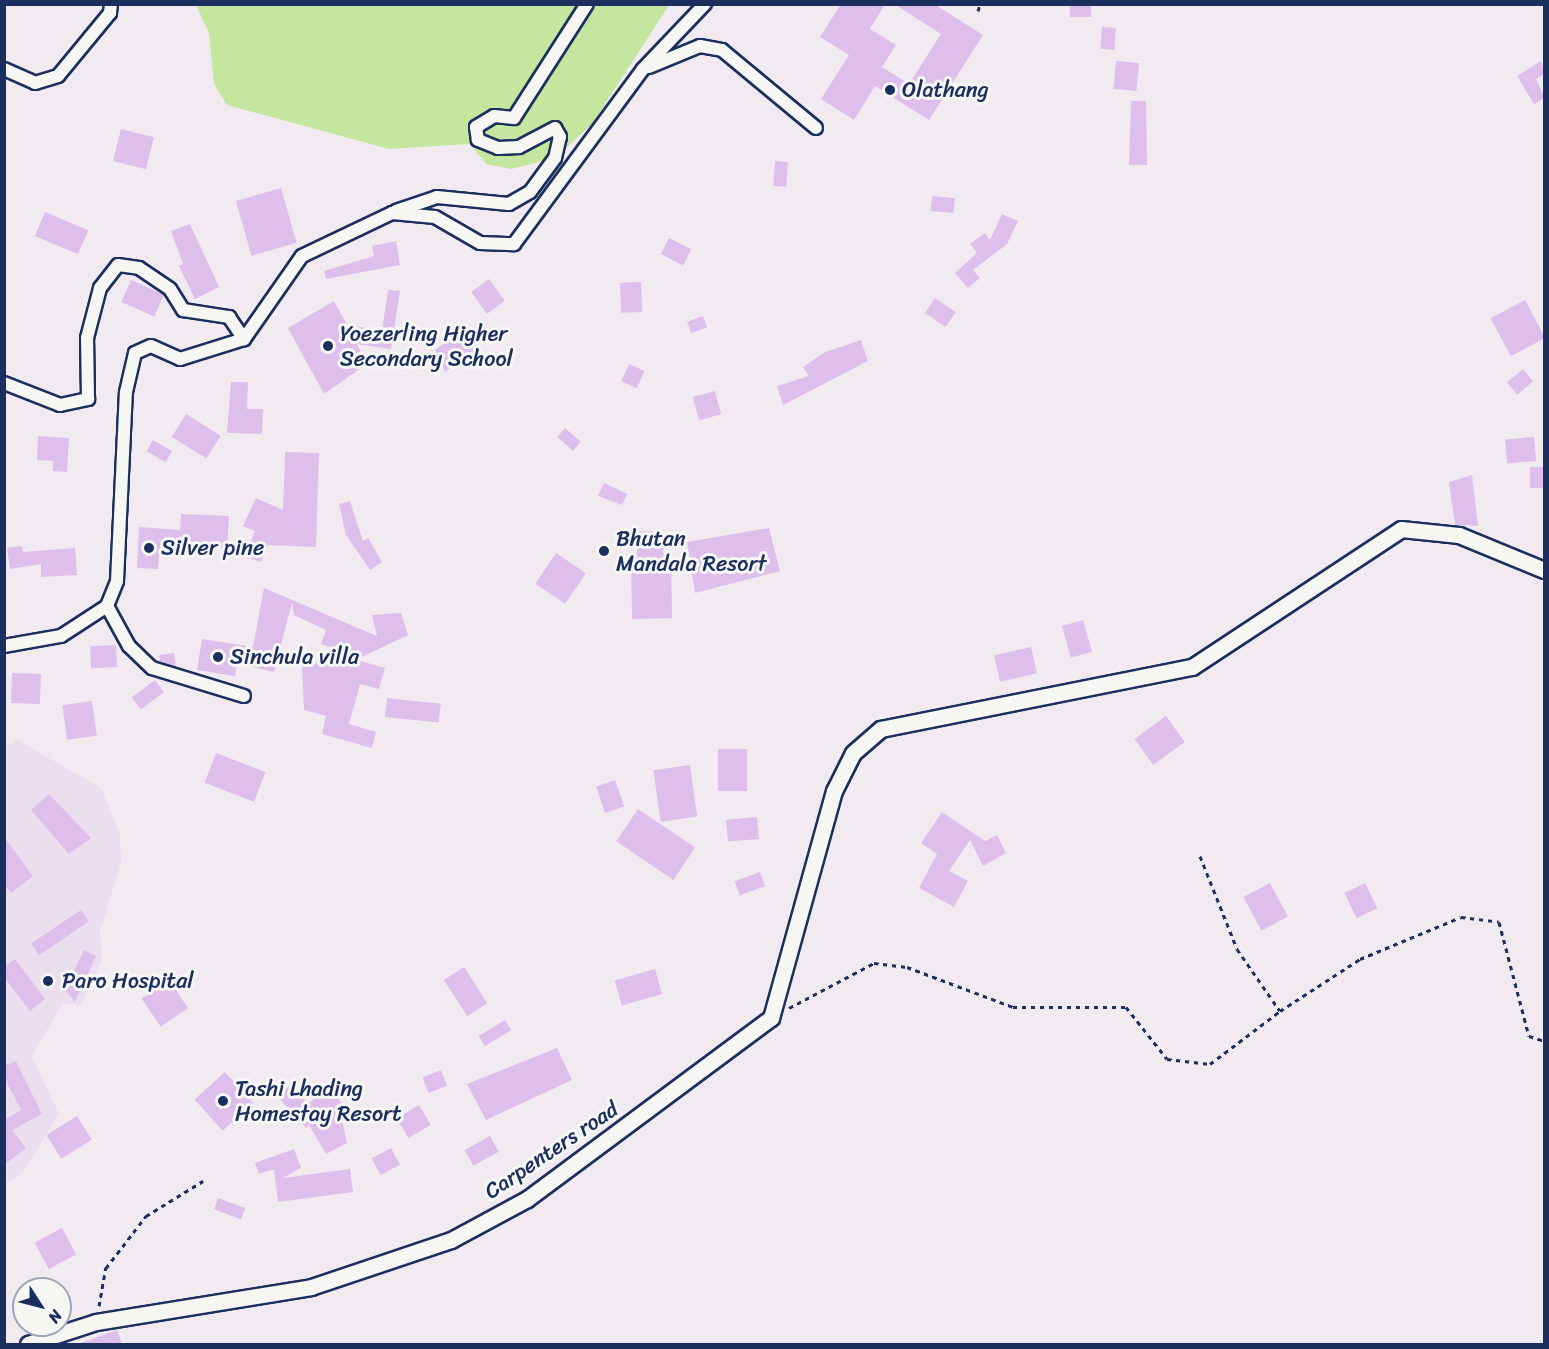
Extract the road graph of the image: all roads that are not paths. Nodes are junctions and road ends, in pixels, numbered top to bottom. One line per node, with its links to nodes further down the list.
1 (111, 4): 4 (street)
2 (587, 4): 7 (street)
3 (705, 4): 5 (street)
4 (4, 69)
5 (643, 69): 6 (street); 7 (street)
6 (816, 128)
7 (392, 213): 8 (street)
8 (244, 339): 9 (street); 11 (street)
9 (4, 383)
10 (1545, 570): 14 (street, Carpenters road)
11 (107, 606): 12 (street); 13 (street)
12 (4, 646)
13 (244, 696)
14 (28, 1344)

